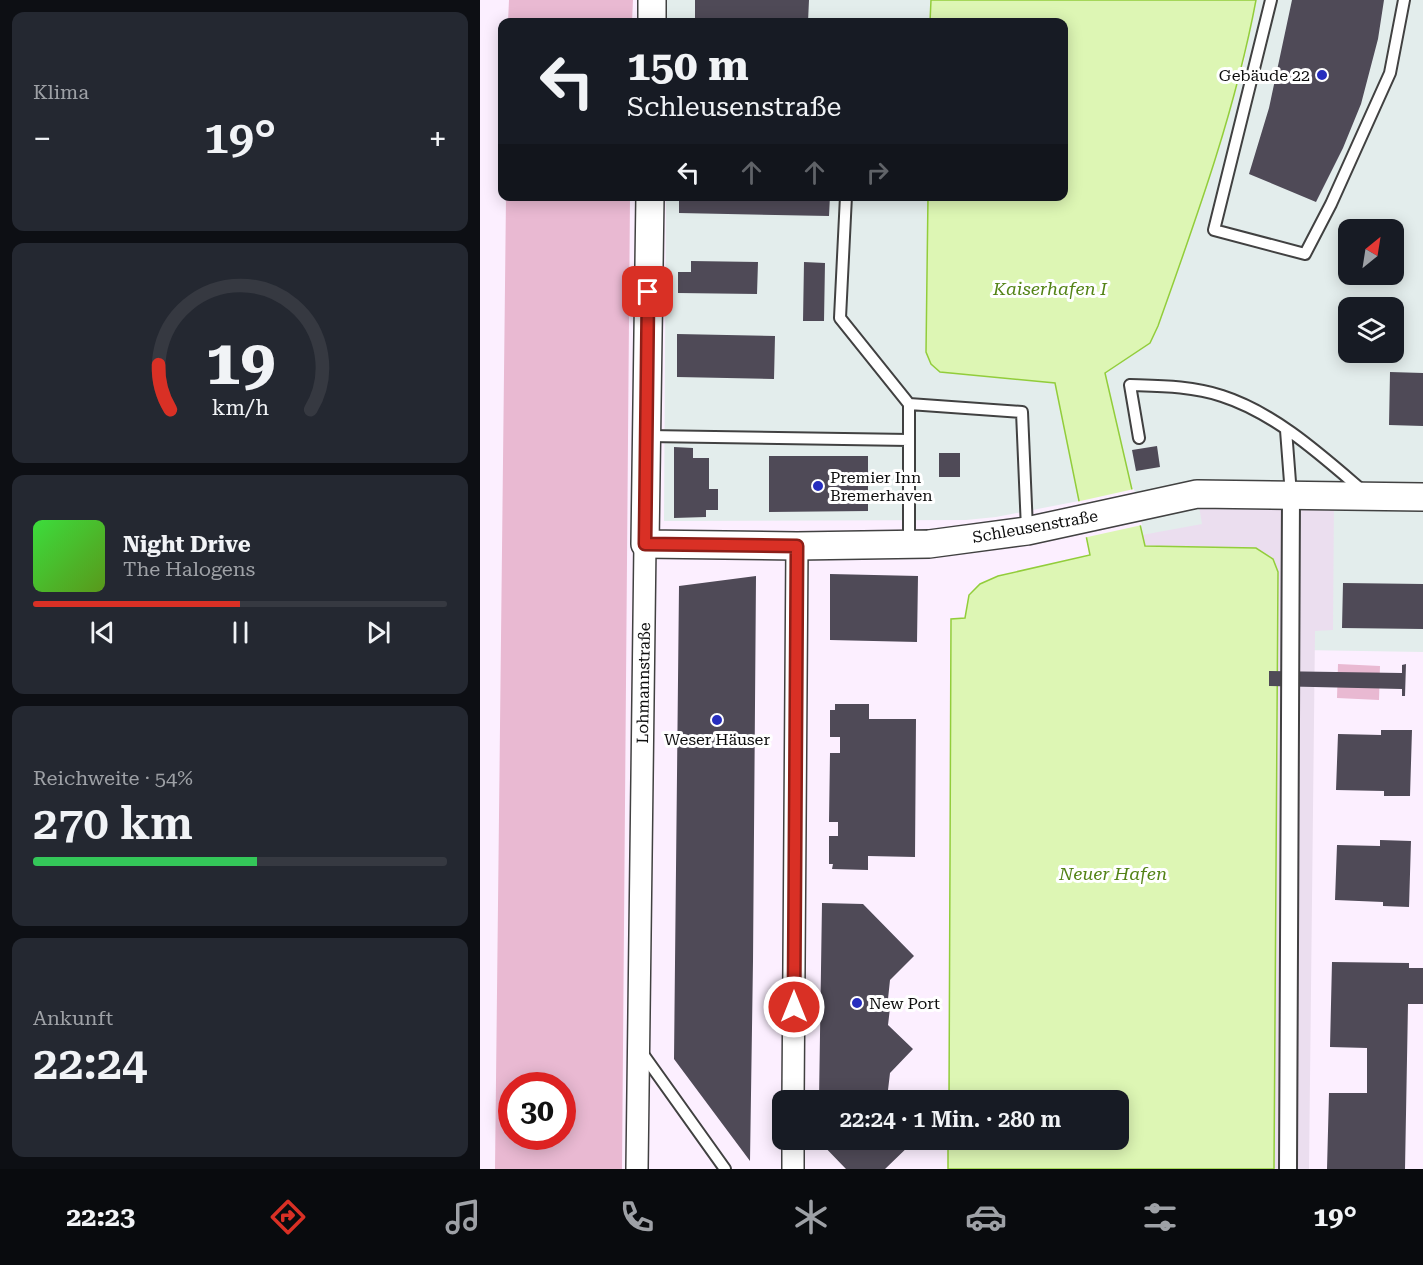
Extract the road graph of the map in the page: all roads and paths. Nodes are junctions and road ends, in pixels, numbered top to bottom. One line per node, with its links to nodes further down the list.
1 (652, 0): 4 (street)
2 (1271, 0): 3 (lane)
3 (1404, 0)
4 (652, 18)
5 (650, 201): 9 (street, Lohmannstraße)
6 (846, 201): 7 (lane)
7 (909, 404): 11 (lane); 15 (lane)
8 (1286, 430): 10 (lane); 12 (lane); 13 (lane)
9 (646, 436): 11 (lane); 16 (street, Lohmannstraße)
10 (1139, 438)
11 (909, 440): 17 (lane)
12 (1291, 495): 13 (street, Schleusenstraße); 15 (street, Schleusenstraße); 25 (street)
13 (1370, 496): 14 (street, Schleusenstraße)
14 (1423, 496)
15 (1027, 531): 17 (street, Schleusenstraße)
16 (645, 544): 18 (street, Schleusenstraße); 19 (street, Lohmannstraße)
17 (909, 544): 18 (street, Schleusenstraße)
18 (797, 546): 20 (street)
19 (638, 1048): 22 (street, Lohmannstraße); 23 (lane)
20 (793, 1090)
21 (793, 1150): 24 (street)
22 (637, 1169)
23 (725, 1169)
24 (793, 1169)
25 (1288, 1169)

